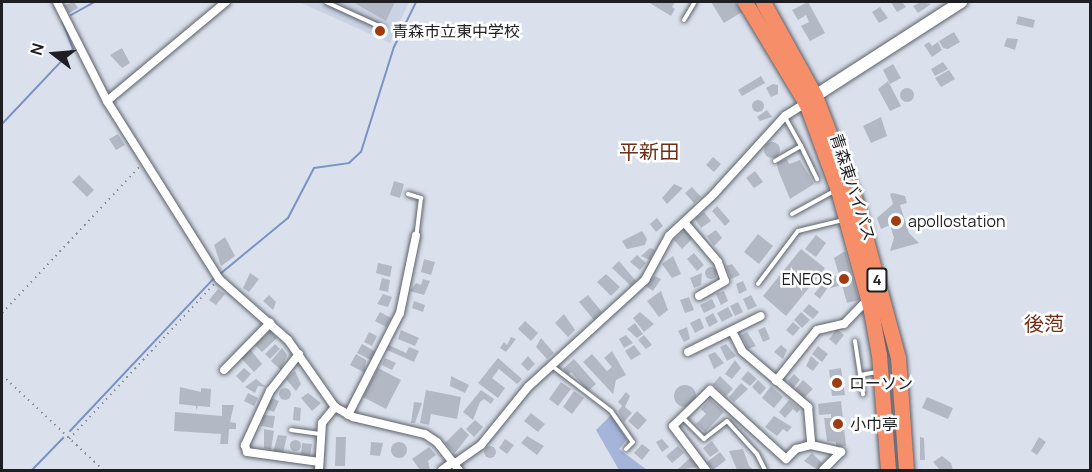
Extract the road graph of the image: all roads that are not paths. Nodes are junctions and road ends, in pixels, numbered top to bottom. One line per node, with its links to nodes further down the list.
1 (57, 2): 11 (street)
2 (226, 2): 11 (street)
3 (326, 2): 9 (lane)
4 (694, 2): 8 (lane)
5 (746, 2): 10 (highway, 青森東バイパス / 4)
6 (763, 2): 10 (highway, 青森東バイパス / 4)
7 (961, 2): 10 (street)
8 (684, 20)
9 (383, 28)
10 (810, 100): 12 (street); 16 (highway, 青森東バイパス / 4); 51 (highway, 青森東バイパス / 4)
11 (107, 101): 26 (street)
12 (785, 116): 13 (lane); 20 (street)
13 (801, 146): 14 (lane); 15 (lane)
14 (775, 161)
15 (817, 179)
16 (838, 190): 18 (lane); 19 (highway, 青森東バイパス / 4)
17 (408, 194): 21 (lane)
18 (792, 214)
19 (846, 220): 22 (lane); 24 (highway, 青森東バイパス / 4)
20 (684, 222): 23 (street); 31 (street)
21 (416, 236): 38 (street)
22 (758, 284)
23 (699, 296)
24 (869, 299): 33 (highway, 青森東バイパス / 4); 35 (street)
25 (760, 316): 27 (street)
26 (270, 323): 30 (street); 32 (street)
27 (732, 331): 29 (street); 35 (street)
28 (855, 342): 34 (lane)
29 (688, 352)
30 (299, 354): 37 (street); 45 (street)
31 (551, 366): 43 (lane); 44 (street)
32 (224, 370)
33 (881, 372): 34 (lane); 50 (highway, 青森東バイパス / 4)
34 (860, 375): 36 (lane)
35 (776, 381): 42 (street)
36 (863, 394)
37 (335, 407): 38 (street); 41 (street)
38 (348, 414): 44 (street)
39 (682, 417): 42 (street); 47 (street); 48 (lane)
40 (291, 430): 41 (lane)
41 (320, 434): 45 (street)
42 (811, 445): 49 (street)
43 (627, 449)
44 (455, 465): 46 (street)
45 (319, 466)
46 (442, 471)
47 (706, 471)
48 (765, 471)
49 (823, 471)
50 (888, 471)
51 (906, 471)

